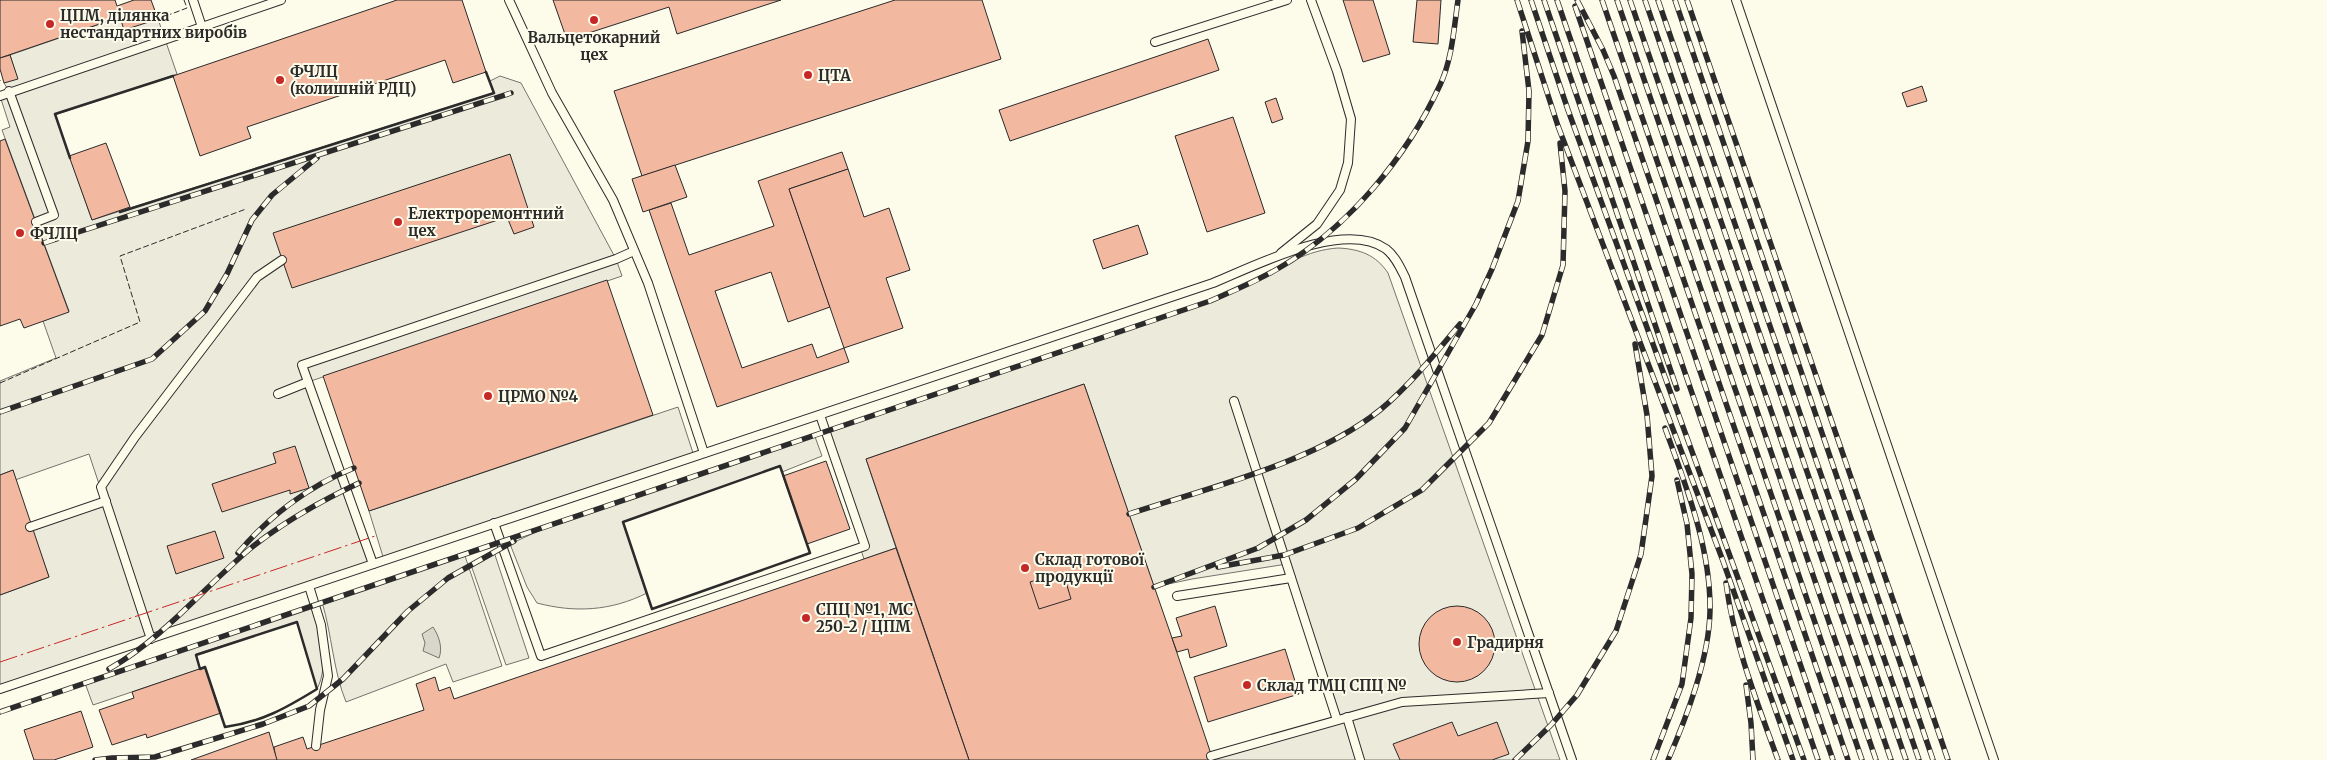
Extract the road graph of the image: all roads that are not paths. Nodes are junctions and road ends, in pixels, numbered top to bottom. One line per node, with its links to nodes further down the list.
1 (193, 0): 7 (lane)
2 (281, 0): 7 (lane)
3 (509, 0): 12 (lane)
4 (1287, 0): 8 (lane)
5 (1311, 0): 13 (lane)
6 (1736, 0): 36 (lane)
7 (202, 27): 9 (lane)
8 (1155, 42)
9 (10, 91): 10 (lane); 11 (lane)
10 (0, 96)
11 (36, 222)
12 (634, 251): 15 (lane); 19 (lane)
13 (1276, 257): 18 (lane); 29 (lane)
14 (282, 260): 20 (lane)
15 (308, 382): 16 (lane); 23 (lane)
16 (278, 394)
17 (1234, 402): 24 (lane)
18 (820, 415): 19 (lane); 21 (lane)
19 (704, 453): 21 (lane)
20 (106, 502): 22 (lane); 27 (lane)
21 (494, 523): 23 (lane)
22 (30, 527)
23 (373, 564): 25 (lane)
24 (1291, 578): 26 (lane); 31 (lane)
25 (309, 586): 27 (lane); 32 (lane)
26 (1177, 596)
27 (151, 639): 28 (lane)
28 (0, 689)
29 (1549, 693): 30 (lane); 35 (lane)
30 (1347, 717): 31 (lane); 34 (lane)
31 (1337, 720): 33 (lane)
32 (316, 746)
33 (1211, 756)
34 (1360, 760)
35 (1572, 760)
36 (1994, 760)

